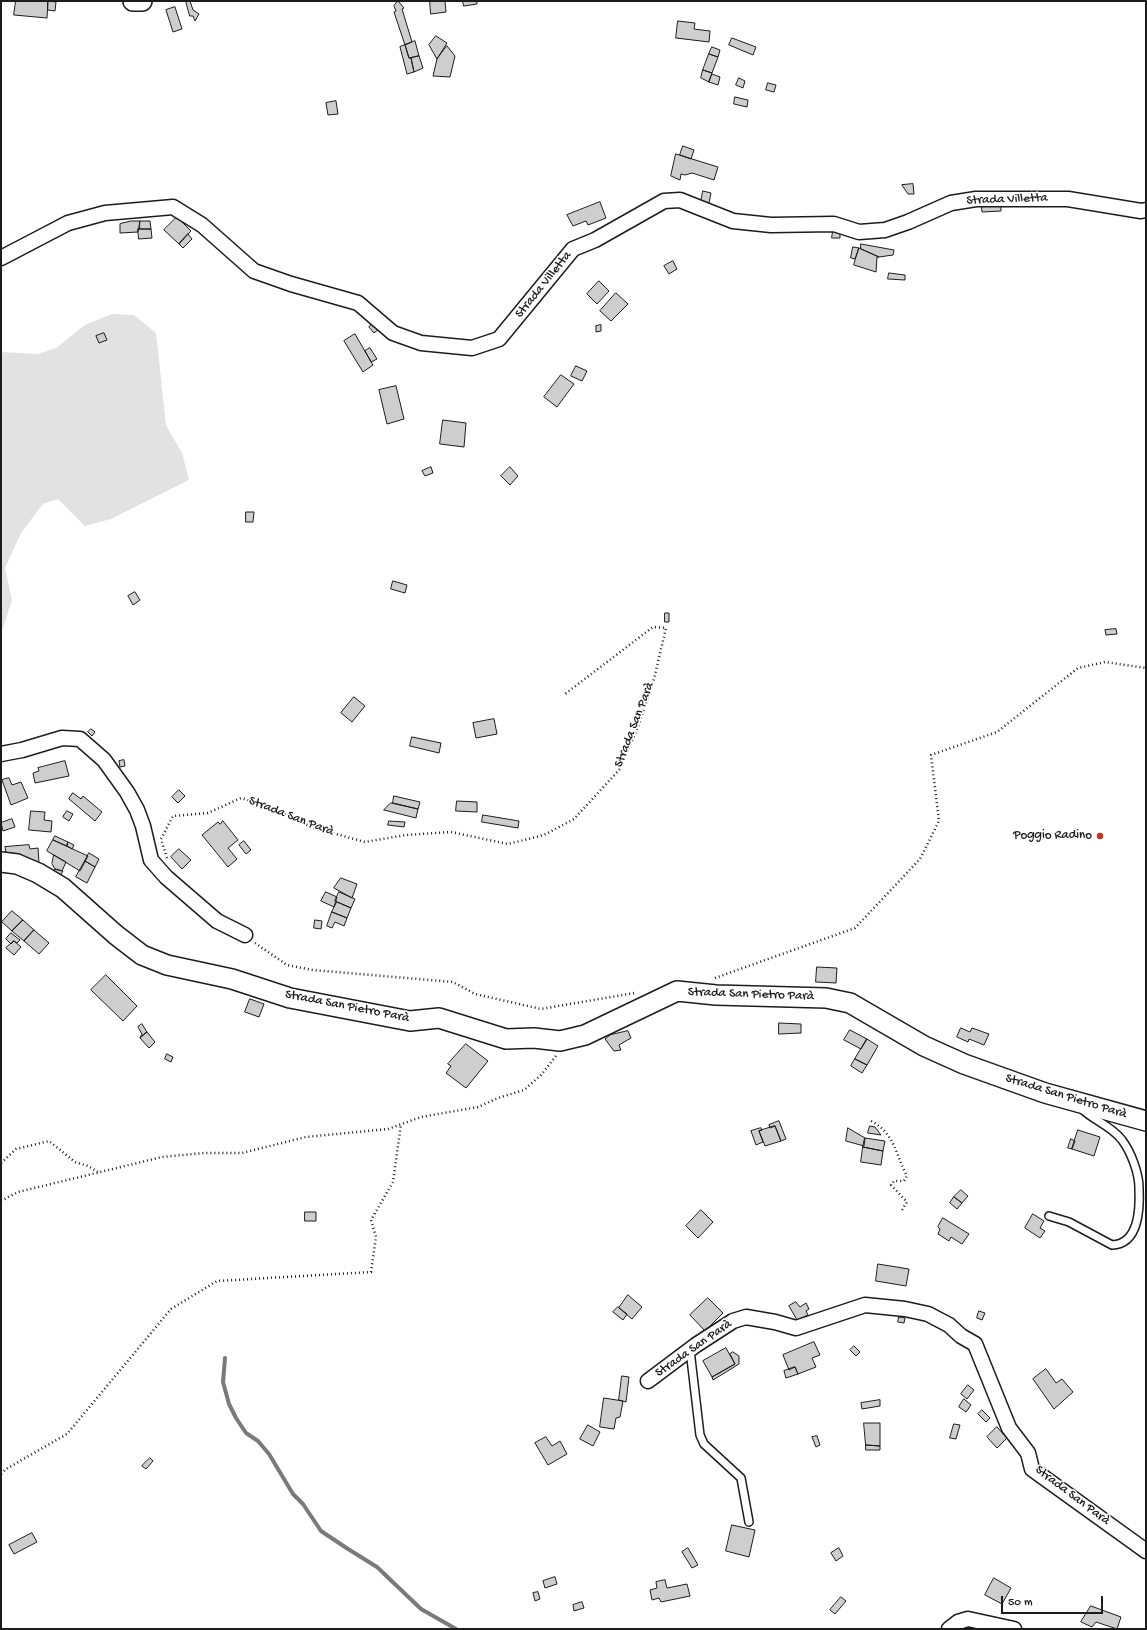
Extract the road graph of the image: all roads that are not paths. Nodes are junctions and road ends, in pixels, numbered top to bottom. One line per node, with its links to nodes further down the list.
1 (133, 1): 2 (street)
2 (142, 1)
3 (1146, 210): 4 (street, Strada Villetta)
4 (1, 258)
5 (1, 754): 7 (street)
6 (1, 862): 8 (street, Strada San Pietro Parà)
7 (245, 935)
8 (1077, 1102): 9 (street, Strada San Pietro Parà); 10 (lane)
9 (1146, 1121)
10 (1049, 1216)
11 (690, 1350): 12 (street, Strada San Parà); 13 (lane); 14 (street, Strada San Parà)
12 (648, 1381)
13 (750, 1522)
14 (1146, 1551)
15 (949, 1629): 16 (street)
16 (1014, 1629)

